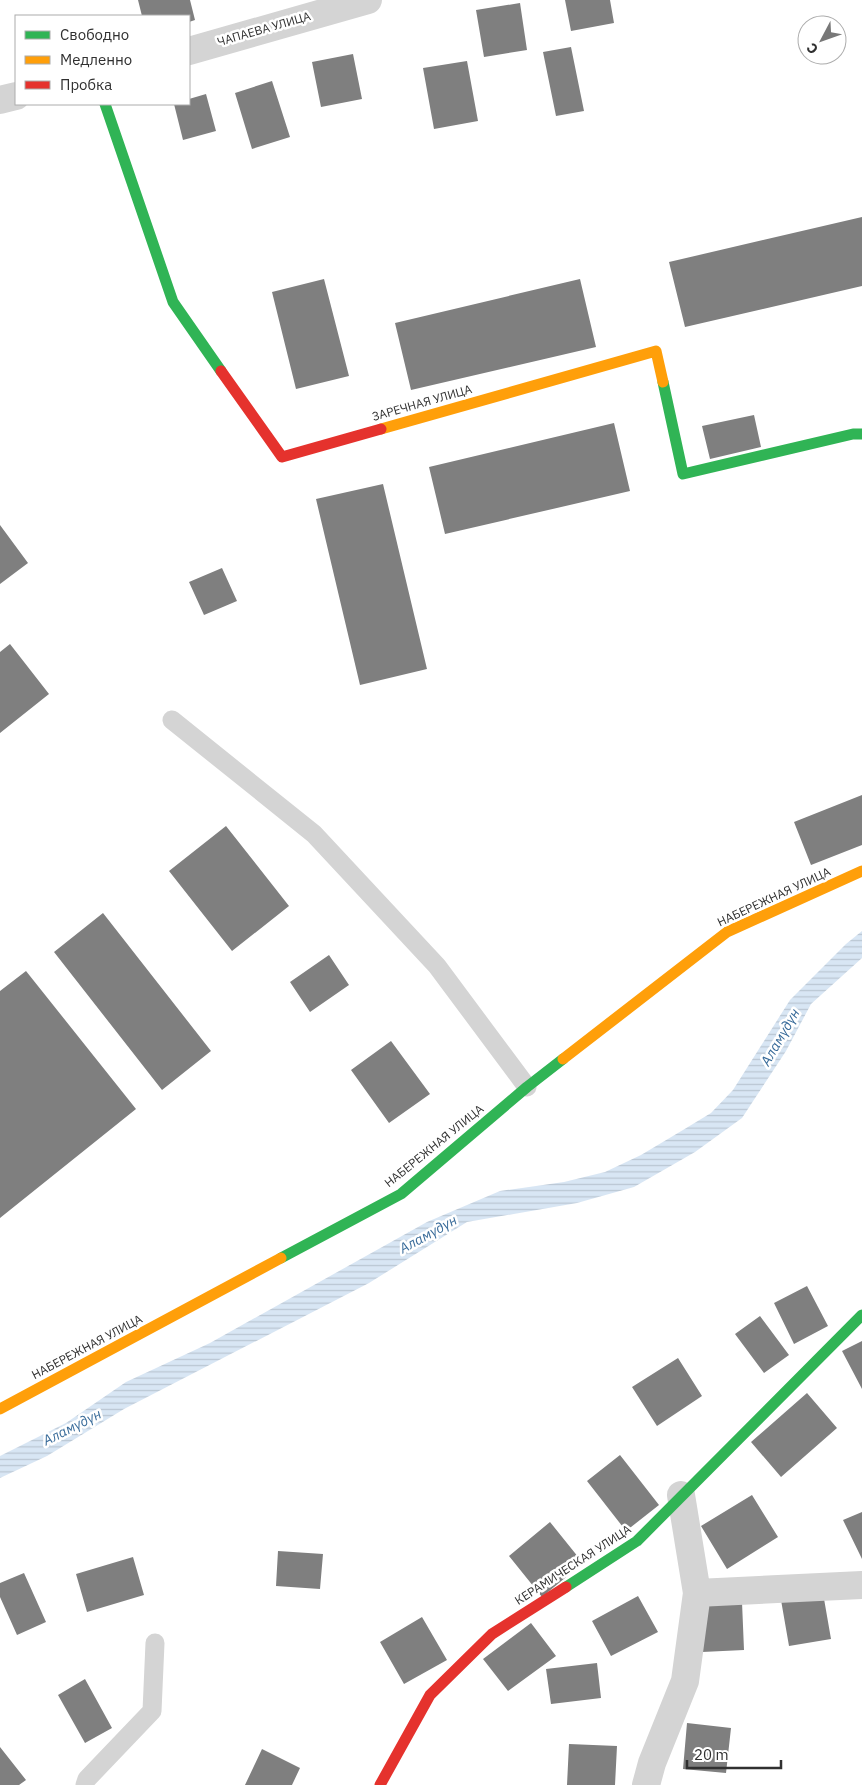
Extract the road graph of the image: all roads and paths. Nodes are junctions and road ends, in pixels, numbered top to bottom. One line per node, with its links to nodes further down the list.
1 (368, 0): 2 (street, ЧАПАЕВА УЛИЦА)
2 (190, 51)
3 (15, 96): 4 (street)
4 (0, 100)
5 (106, 105): 6 (street, ЗАРЕЧНАЯ УЛИЦА)
6 (862, 434)
7 (172, 720): 9 (lane)
8 (862, 871): 9 (street, НАБЕРЕЖНАЯ УЛИЦА)
9 (527, 1087): 11 (street, НАБЕРЕЖНАЯ УЛИЦА)
10 (862, 1315): 12 (street, КЕРАМИЧЕСКАЯ УЛИЦА)
11 (0, 1409)
12 (681, 1495): 14 (street); 17 (street, КЕРАМИЧЕСКАЯ УЛИЦА)
13 (862, 1585): 14 (street)
14 (697, 1593): 18 (street)
15 (155, 1643): 16 (lane)
16 (84, 1785)
17 (380, 1785)
18 (646, 1785)

